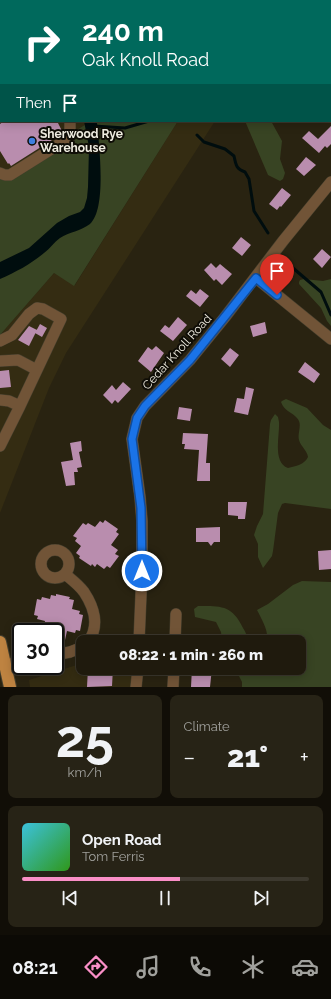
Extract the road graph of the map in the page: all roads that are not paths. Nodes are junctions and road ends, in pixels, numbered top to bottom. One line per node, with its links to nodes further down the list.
1 (70, 122): 2 (street)
2 (0, 173)
3 (331, 182): 4 (street, Cedar Knoll Road)
4 (256, 278): 5 (street); 15 (street, Cedar Knoll Road)
5 (331, 339)
6 (0, 341): 8 (street)
7 (0, 362): 8 (street)
8 (37, 370): 10 (street)
9 (0, 400): 10 (street)
10 (20, 406): 11 (street)
11 (0, 446)
12 (65, 574): 14 (street)
13 (176, 614): 16 (street)
14 (92, 635)
15 (139, 635)
16 (175, 635)
17 (0, 642): 21 (main road)
18 (76, 650): 19 (street)
19 (64, 653)
20 (12, 664): 21 (street)
21 (5, 665): 24 (main road)
22 (137, 675): 25 (street)
23 (174, 675): 26 (street)
24 (10, 687)
25 (136, 687)
26 (173, 687)

